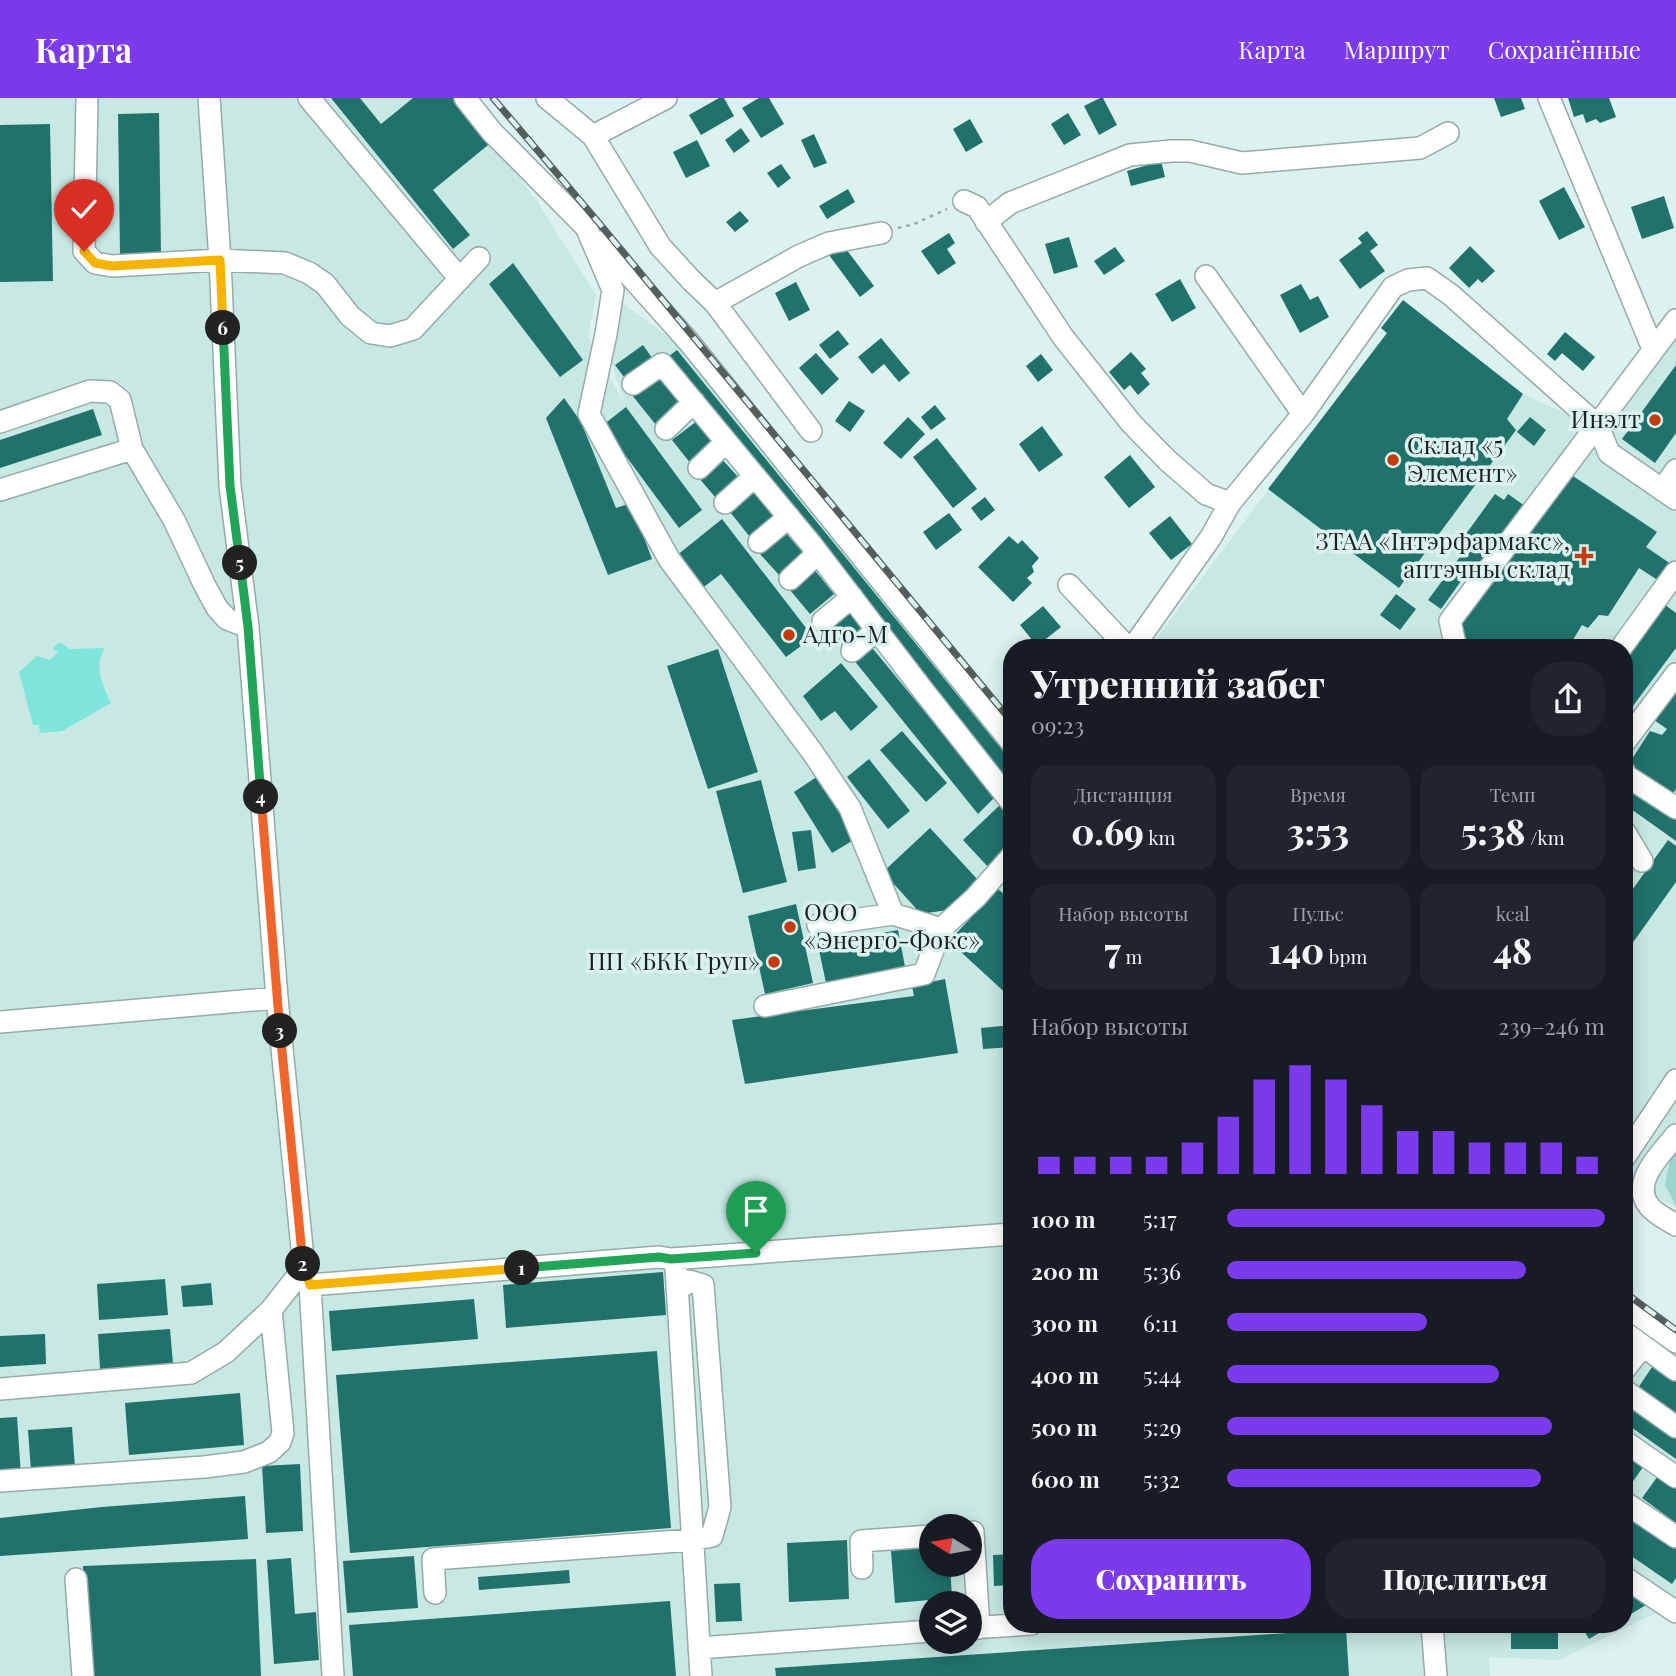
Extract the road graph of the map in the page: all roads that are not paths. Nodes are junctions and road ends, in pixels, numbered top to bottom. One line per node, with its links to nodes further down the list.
1 (87, 98): 15 (street)
2 (209, 98): 15 (street)
3 (309, 98): 17 (street)
4 (465, 98): 12 (street)
5 (547, 98): 9 (street)
6 (666, 98): 9 (street)
7 (1549, 98): 20 (street)
8 (1448, 133): 11 (street)
9 (593, 136): 18 (street)
10 (964, 201): 11 (street)
11 (986, 222): 36 (street)
12 (586, 227): 54 (street); 61 (street)
13 (881, 233): 18 (street)
14 (479, 258): 17 (street)
15 (220, 260): 17 (street); 45 (street)
16 (1206, 276): 23 (street)
17 (460, 279)
18 (715, 303): 27 (street)
19 (1676, 320): 20 (street)
20 (1654, 349): 25 (street)
21 (633, 384): 22 (street)
22 (694, 402): 26 (street); 28 (street)
23 (1303, 414): 25 (street); 36 (street)
24 (0, 422): 29 (street)
25 (1598, 426): 34 (street); 49 (street)
26 (666, 429)
27 (811, 431)
28 (726, 442): 30 (street); 32 (street)
29 (132, 449): 33 (street); 45 (street)
30 (699, 468)
31 (1676, 470): 34 (street)
32 (755, 476): 35 (street); 37 (street)
33 (0, 490)
34 (1669, 495)
35 (725, 503)
36 (1230, 503): 48 (street)
37 (789, 517): 38 (street); 39 (street)
38 (759, 542)
39 (818, 553): 41 (street); 43 (street)
40 (1676, 572): 50 (street)
41 (790, 579)
42 (1069, 585): 47 (street)
43 (852, 597): 44 (street); 46 (street)
44 (823, 621)
45 (248, 627): 64 (street)
46 (877, 631): 51 (street); 56 (street)
47 (1119, 639)
48 (1139, 639)
49 (1454, 639)
50 (1628, 639)
51 (852, 651)
52 (1676, 674): 53 (street)
53 (1633, 731)
54 (1003, 732)
55 (1633, 780): 57 (street)
56 (1003, 792)
57 (1676, 808)
58 (1633, 846): 59 (street)
59 (1642, 861)
60 (1003, 866): 63 (street)
61 (893, 914): 62 (street); 63 (street)
62 (818, 925)
63 (941, 929): 65 (street)
64 (277, 998): 66 (street); 75 (street)
65 (765, 1006)
66 (0, 1022)
67 (1676, 1080): 69 (street)
68 (1676, 1135): 71 (street)
69 (1633, 1144)
70 (1633, 1196): 71 (street)
71 (1650, 1208): 72 (street)
72 (1676, 1226)
73 (1003, 1235): 74 (street)
74 (671, 1259): 75 (street); 76 (street)
75 (307, 1276): 77 (street); 105 (street)
76 (677, 1291): 93 (street); 93 (street)
77 (271, 1310): 84 (street); 89 (street)
78 (1633, 1311): 80 (street)
79 (1633, 1339): 81 (street)
80 (1676, 1342)
81 (1643, 1346): 82 (street); 83 (street)
82 (1633, 1359)
83 (1676, 1370)
84 (0, 1389)
85 (1633, 1396): 86 (street)
86 (1676, 1427)
87 (1633, 1447): 88 (street)
88 (1676, 1477)
89 (0, 1481)
90 (1633, 1508): 92 (street)
91 (919, 1537): 94 (street)
92 (1676, 1537)
93 (692, 1540): 97 (street); 103 (street)
94 (862, 1568)
95 (76, 1579): 104 (street)
96 (1633, 1583): 98 (street)
97 (435, 1593)
98 (1676, 1612)
99 (1003, 1626): 100 (street)
100 (982, 1627)
101 (919, 1632): 103 (street)
102 (1433, 1633): 107 (street)
103 (699, 1648): 106 (street)
104 (83, 1676)
105 (333, 1676)
106 (701, 1676)
107 (1436, 1676)

